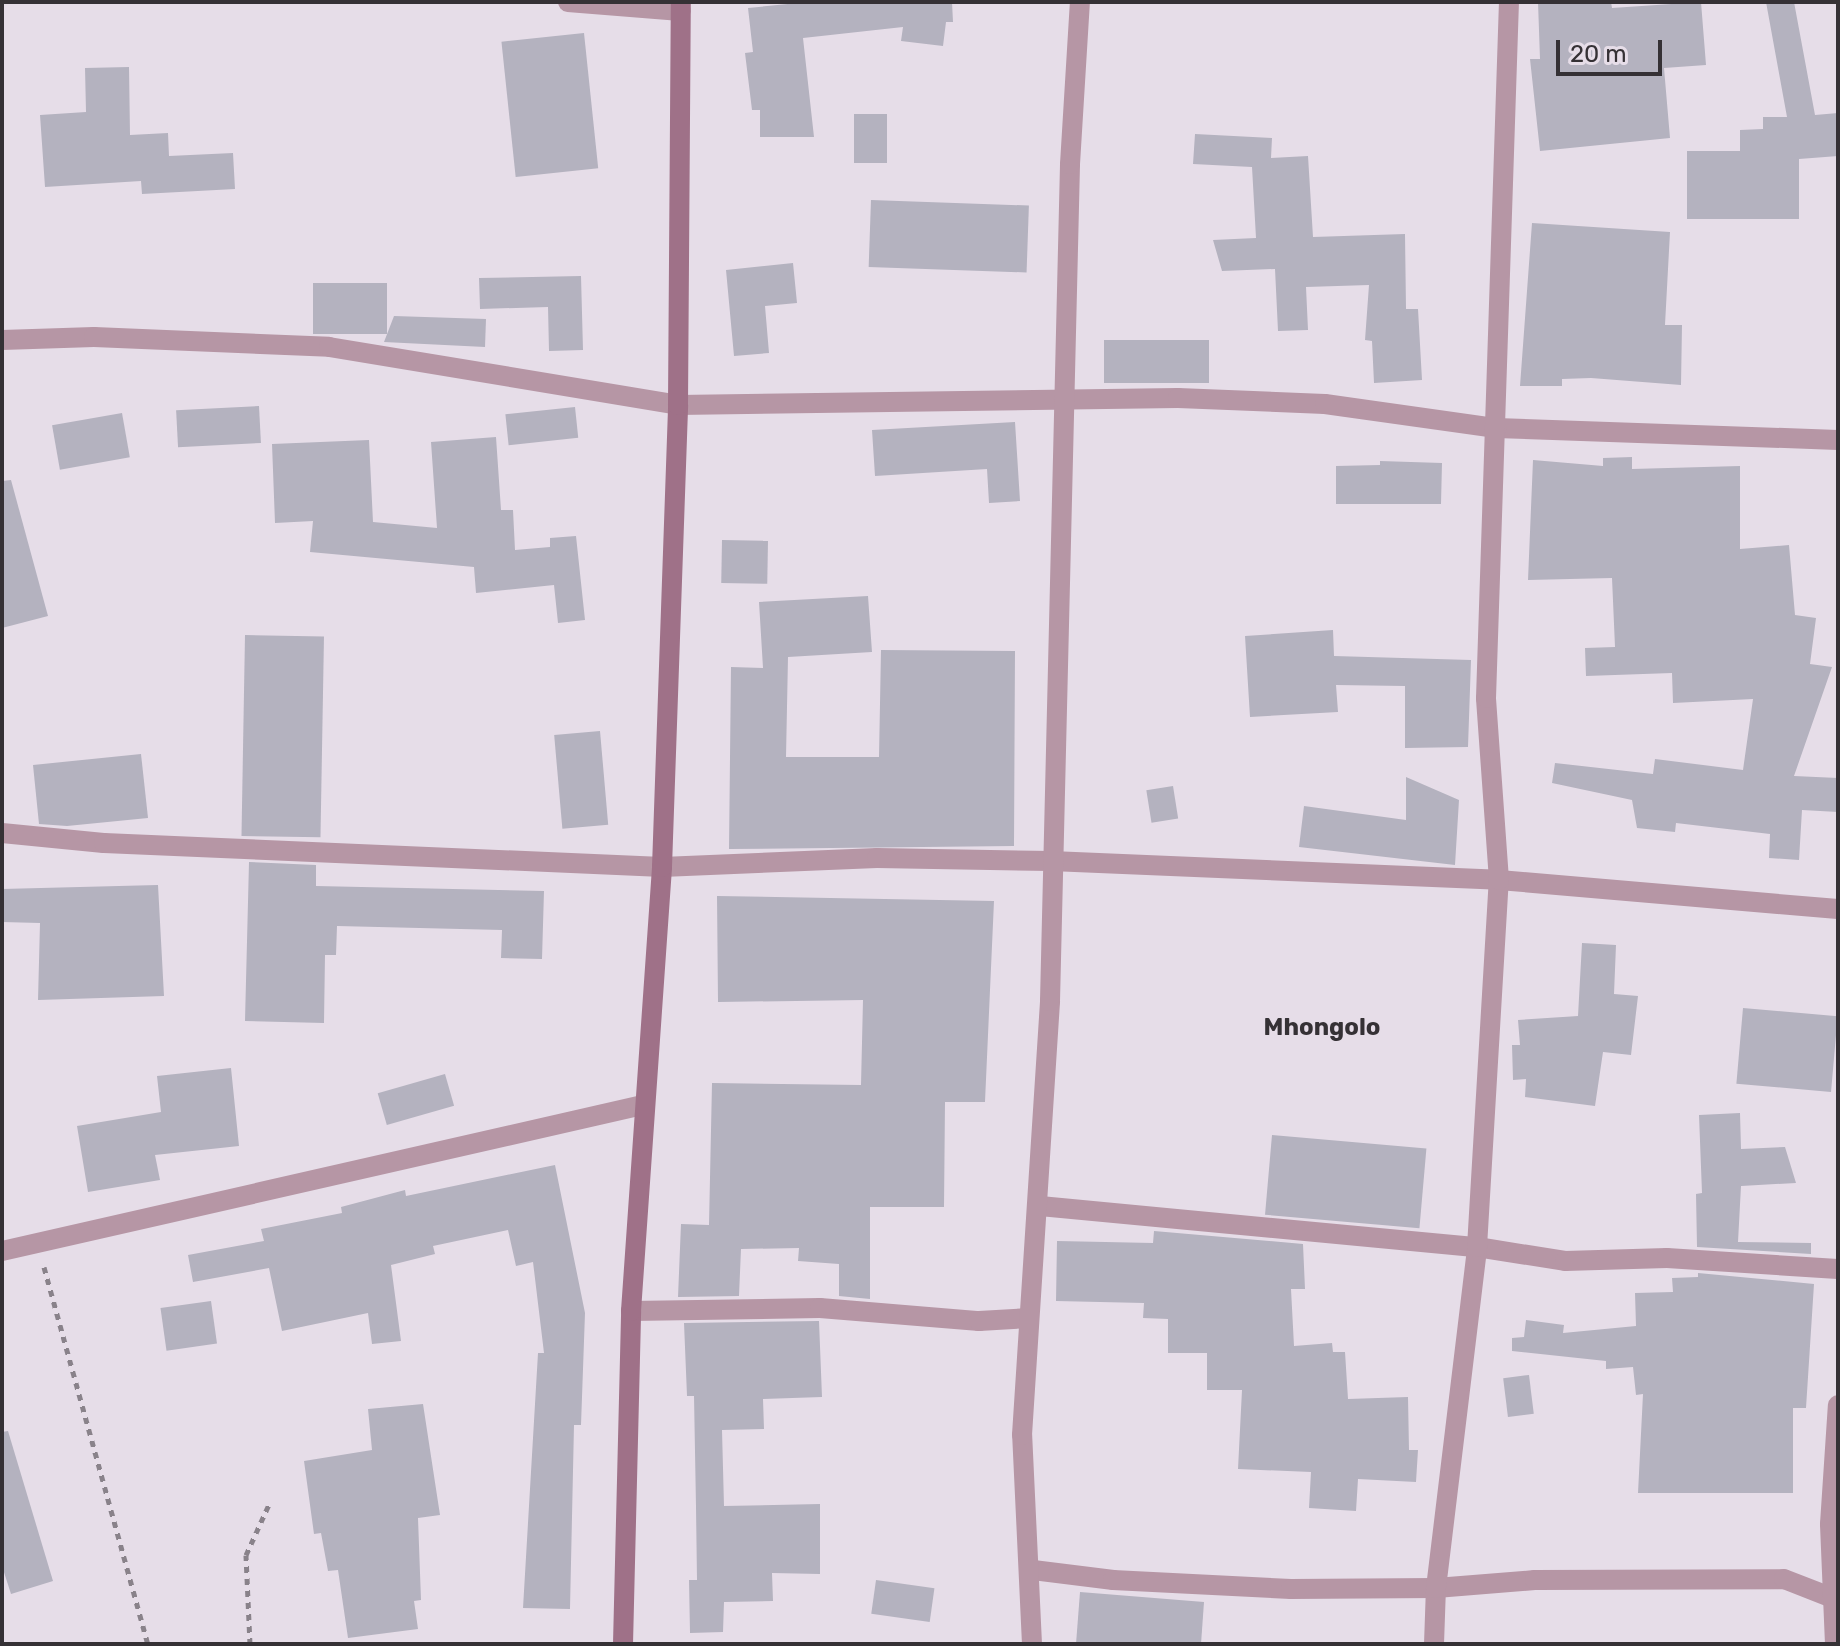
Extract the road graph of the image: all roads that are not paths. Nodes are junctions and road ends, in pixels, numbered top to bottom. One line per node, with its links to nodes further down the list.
1 (568, 2): 4 (street)
2 (1080, 2): 6 (street)
3 (1509, 2): 8 (street)
4 (681, 7): 7 (street)
5 (2, 340): 7 (street)
6 (1066, 401): 7 (street); 8 (street); 11 (street)
7 (678, 405): 12 (street)
8 (1496, 428): 9 (street); 13 (street)
9 (1838, 440)
10 (2, 833): 12 (street)
11 (1051, 861): 12 (street); 13 (street); 16 (street)
12 (662, 867): 15 (street)
13 (1499, 880): 14 (street); 17 (street)
14 (1838, 909)
15 (643, 1105): 18 (street); 20 (street)
16 (1040, 1206): 17 (street); 21 (street)
17 (1477, 1247): 19 (street); 24 (street)
18 (2, 1251)
19 (1838, 1269)
20 (631, 1311): 21 (street); 26 (street)
21 (1029, 1318): 23 (street)
22 (1838, 1405): 25 (street)
23 (1033, 1570): 24 (street); 27 (street)
24 (1436, 1588): 25 (street); 28 (street)
25 (1834, 1598): 29 (street)
26 (623, 1644)
27 (1032, 1644)
28 (1434, 1644)
29 (1835, 1644)

